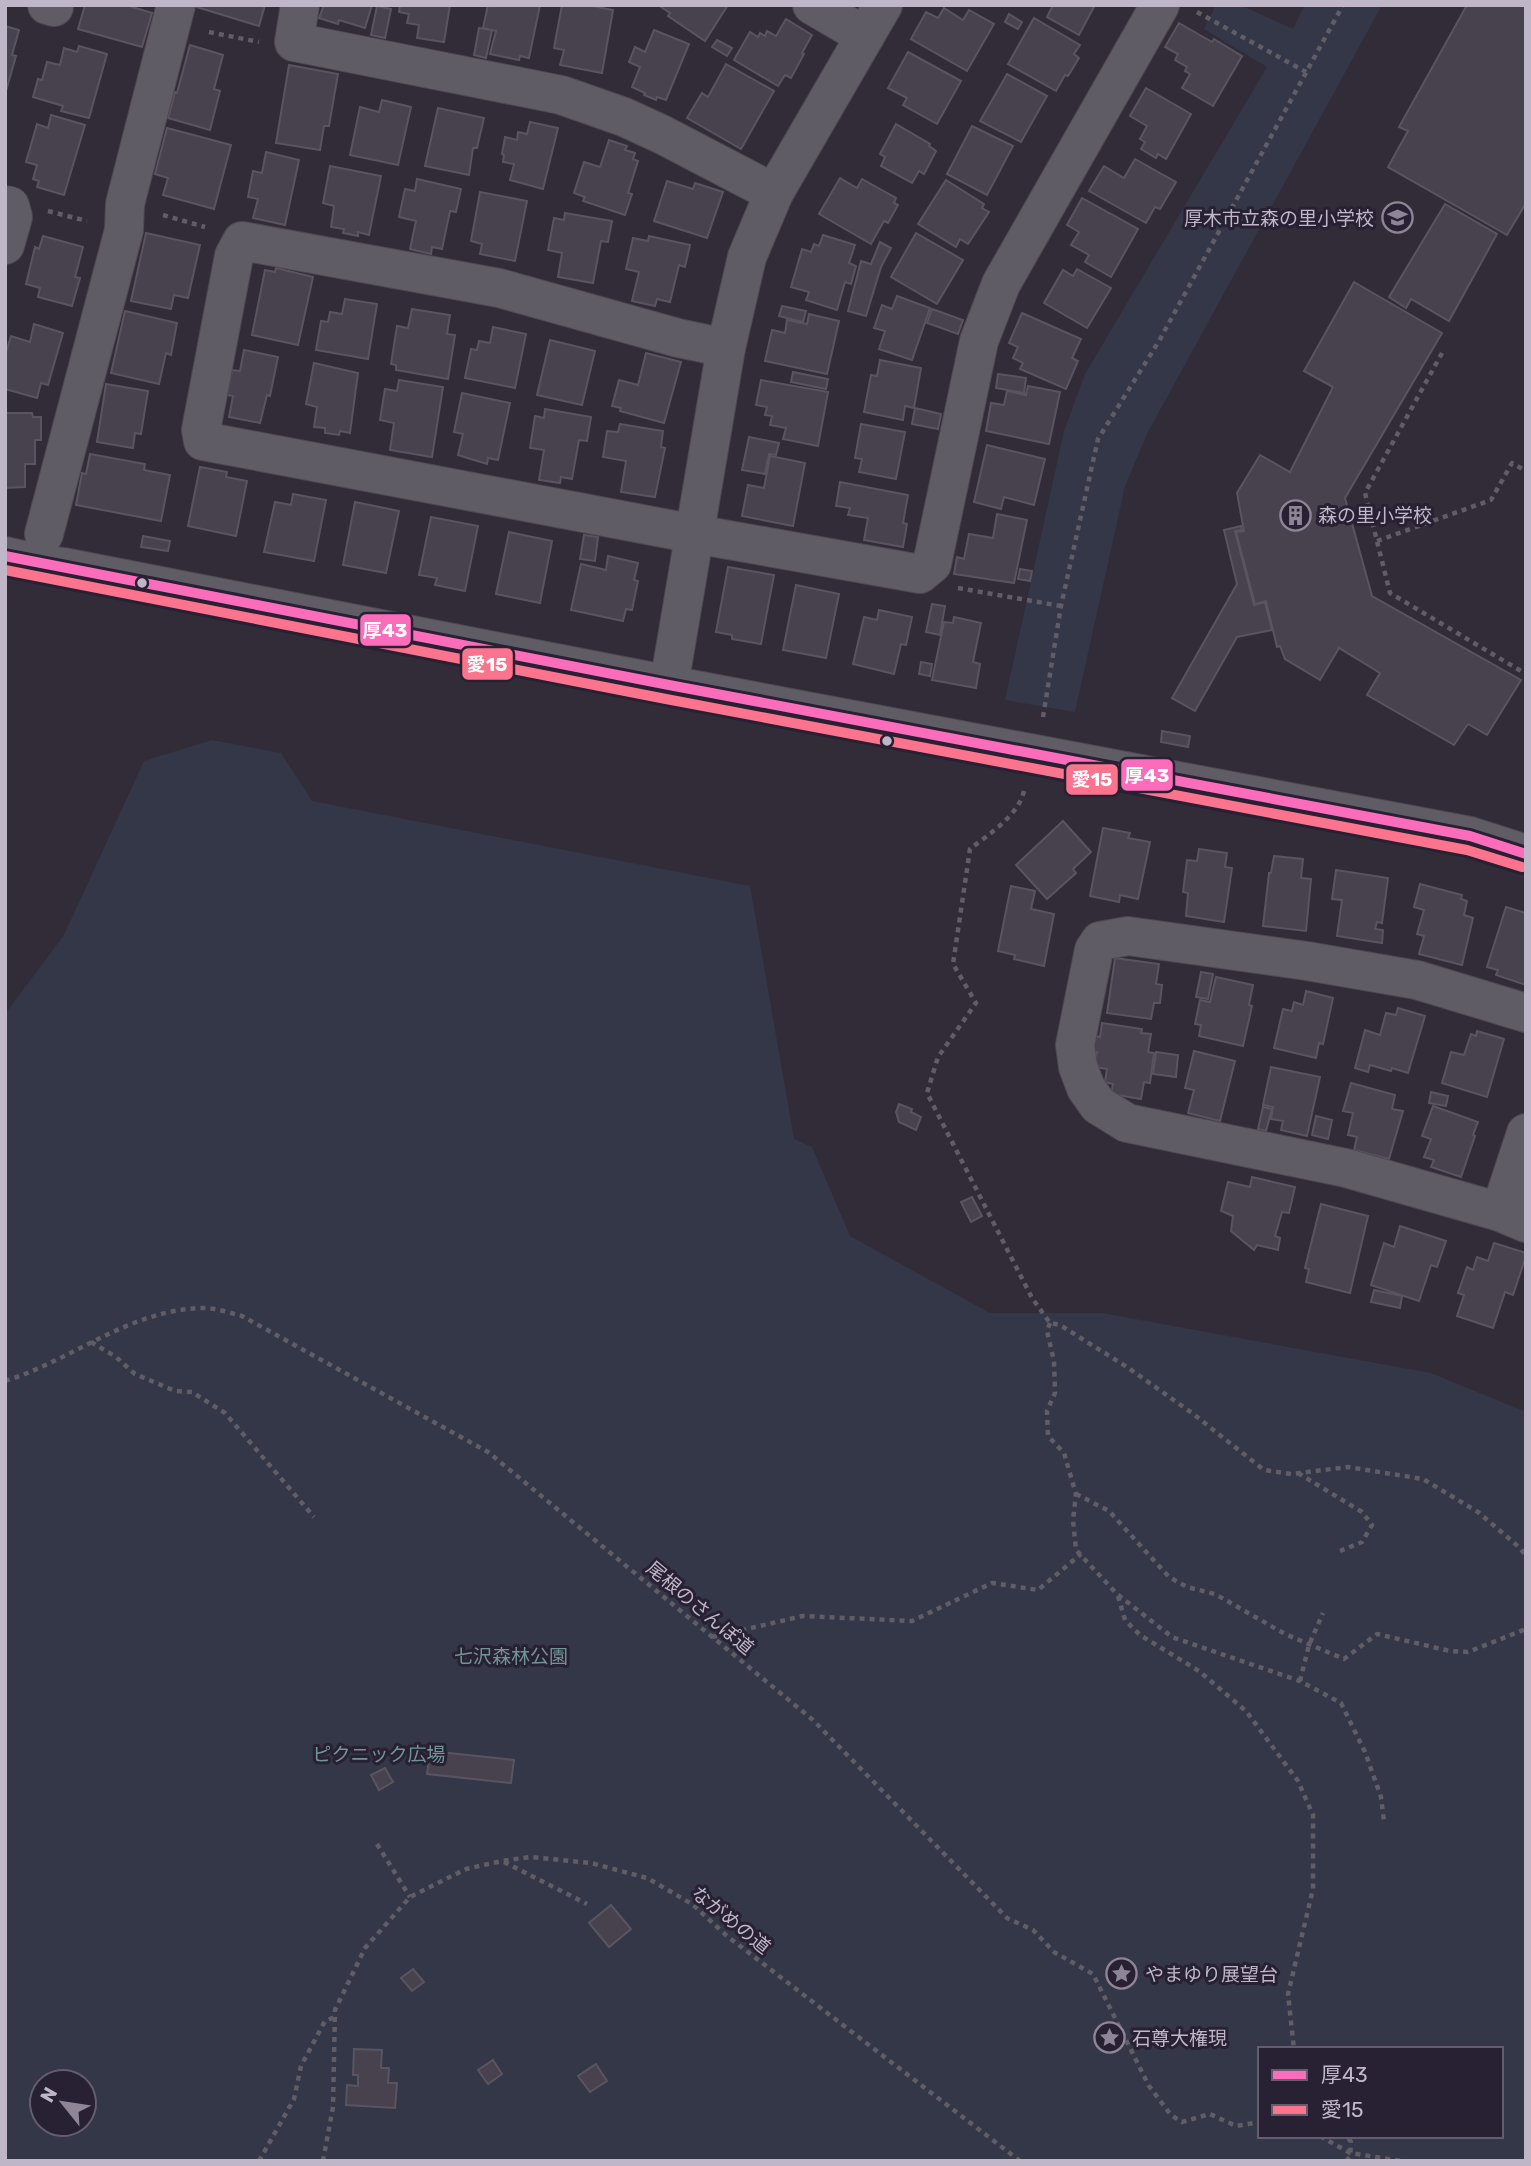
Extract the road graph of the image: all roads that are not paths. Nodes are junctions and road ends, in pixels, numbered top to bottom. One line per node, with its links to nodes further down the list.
1 (47, 5): 2 (street)
2 (54, 5)
3 (812, 5): 6 (street)
4 (1178, 8): 13 (street)
5 (173, 15): 12 (street)
6 (874, 20): 8 (street)
7 (297, 23): 8 (street)
8 (774, 193): 11 (street)
9 (8, 205): 10 (street)
10 (5, 246)
11 (726, 348): 13 (street); 13 (street)
12 (44, 534)
13 (695, 534): 15 (street)
14 (5, 556): 15 (street)
15 (669, 685): 16 (street)
16 (1526, 854)
17 (1526, 1013): 19 (street)
18 (1526, 1133): 19 (street)
19 (1513, 1218)

